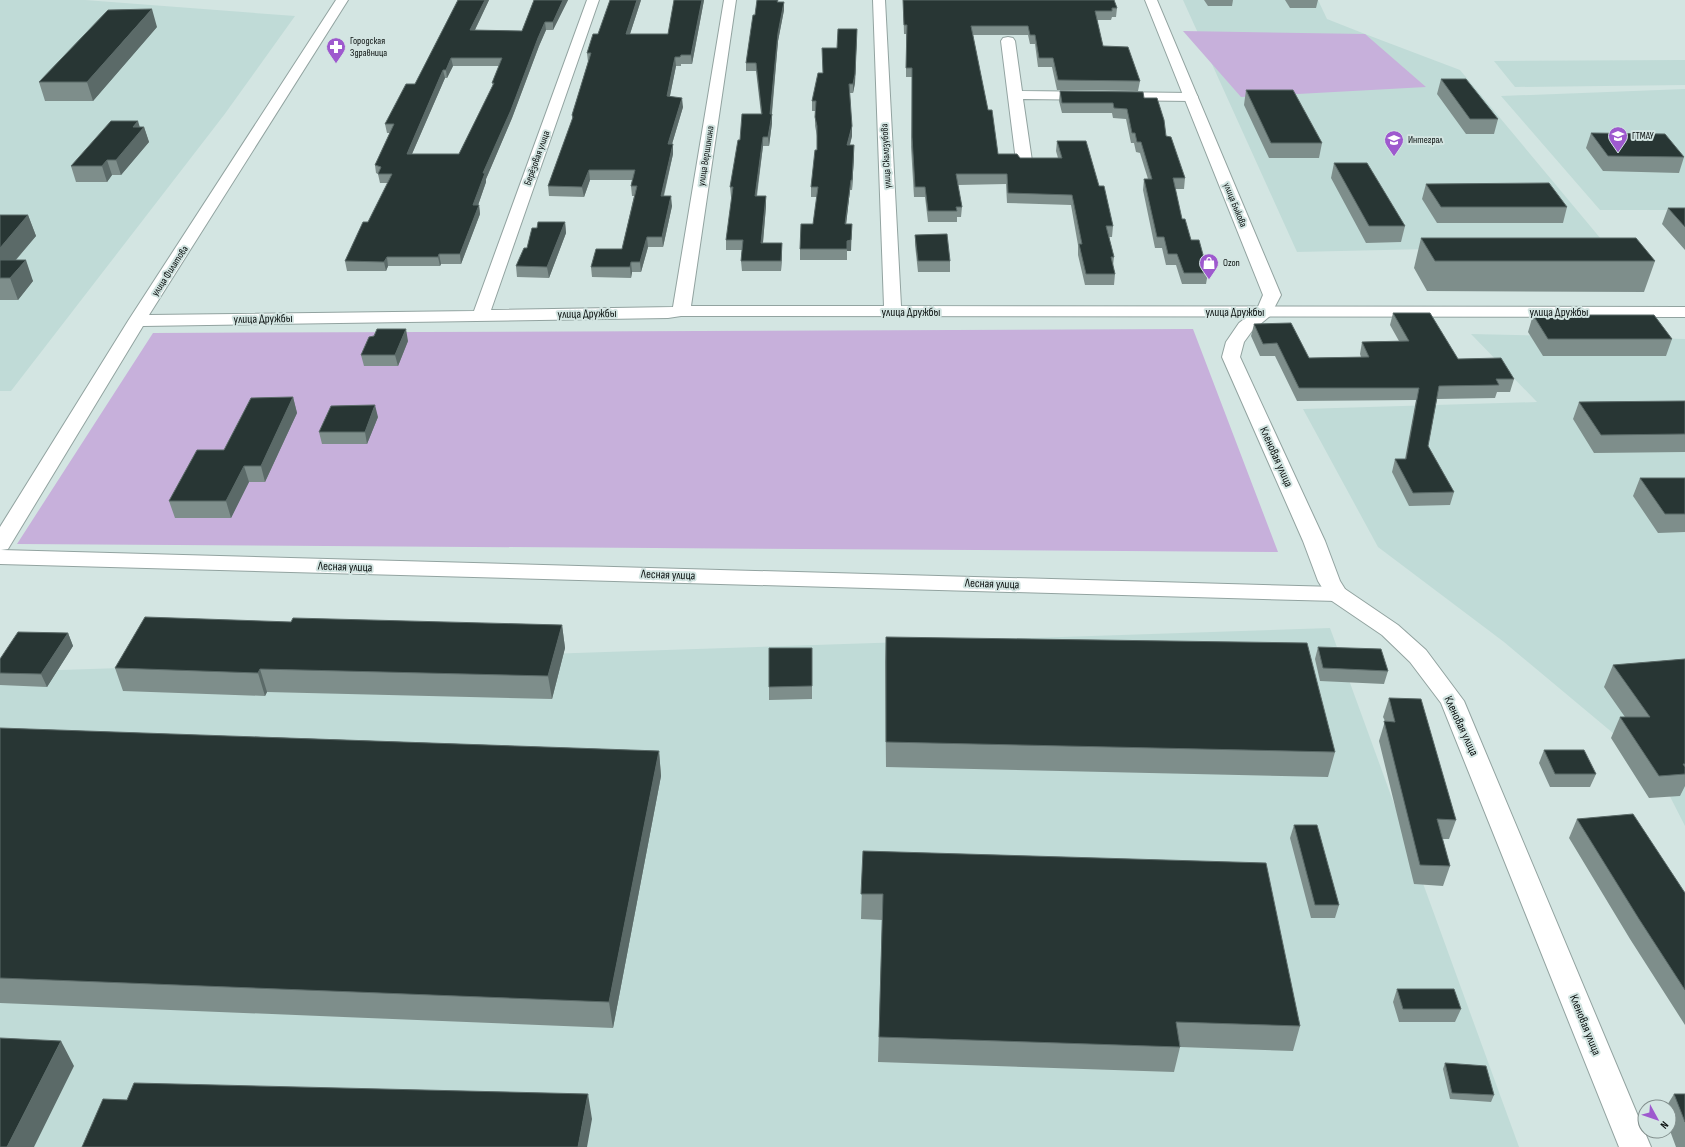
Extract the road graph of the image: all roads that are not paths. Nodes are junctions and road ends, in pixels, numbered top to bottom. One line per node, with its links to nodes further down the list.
1 (342, 0): 15 (street, улица Филатова)
2 (593, 0): 14 (street, Берёзовая улица)
3 (730, 0): 10 (street, улица Вершинина)
4 (879, 0): 11 (street, улица Скалозубова)
5 (1151, 0): 8 (street, улица Быкова)
6 (1008, 41): 7 (street)
7 (1015, 95): 8 (street); 9 (street)
8 (1191, 97): 12 (street, улица Быкова)
9 (1024, 161)
10 (681, 311): 11 (street, улица Дружбы); 14 (street, улица Дружбы)
11 (893, 312): 12 (street, улица Дружбы)
12 (1264, 312): 13 (street, улица Дружбы); 18 (street, Кленовая улица)
13 (1685, 312)
14 (481, 316): 15 (street, улица Дружбы)
15 (137, 321): 16 (street, улица Филатова)
16 (0, 544)
17 (0, 557): 18 (street, Лесная улица)
18 (1337, 594): 19 (street, Кленовая улица)
19 (1635, 1147)

